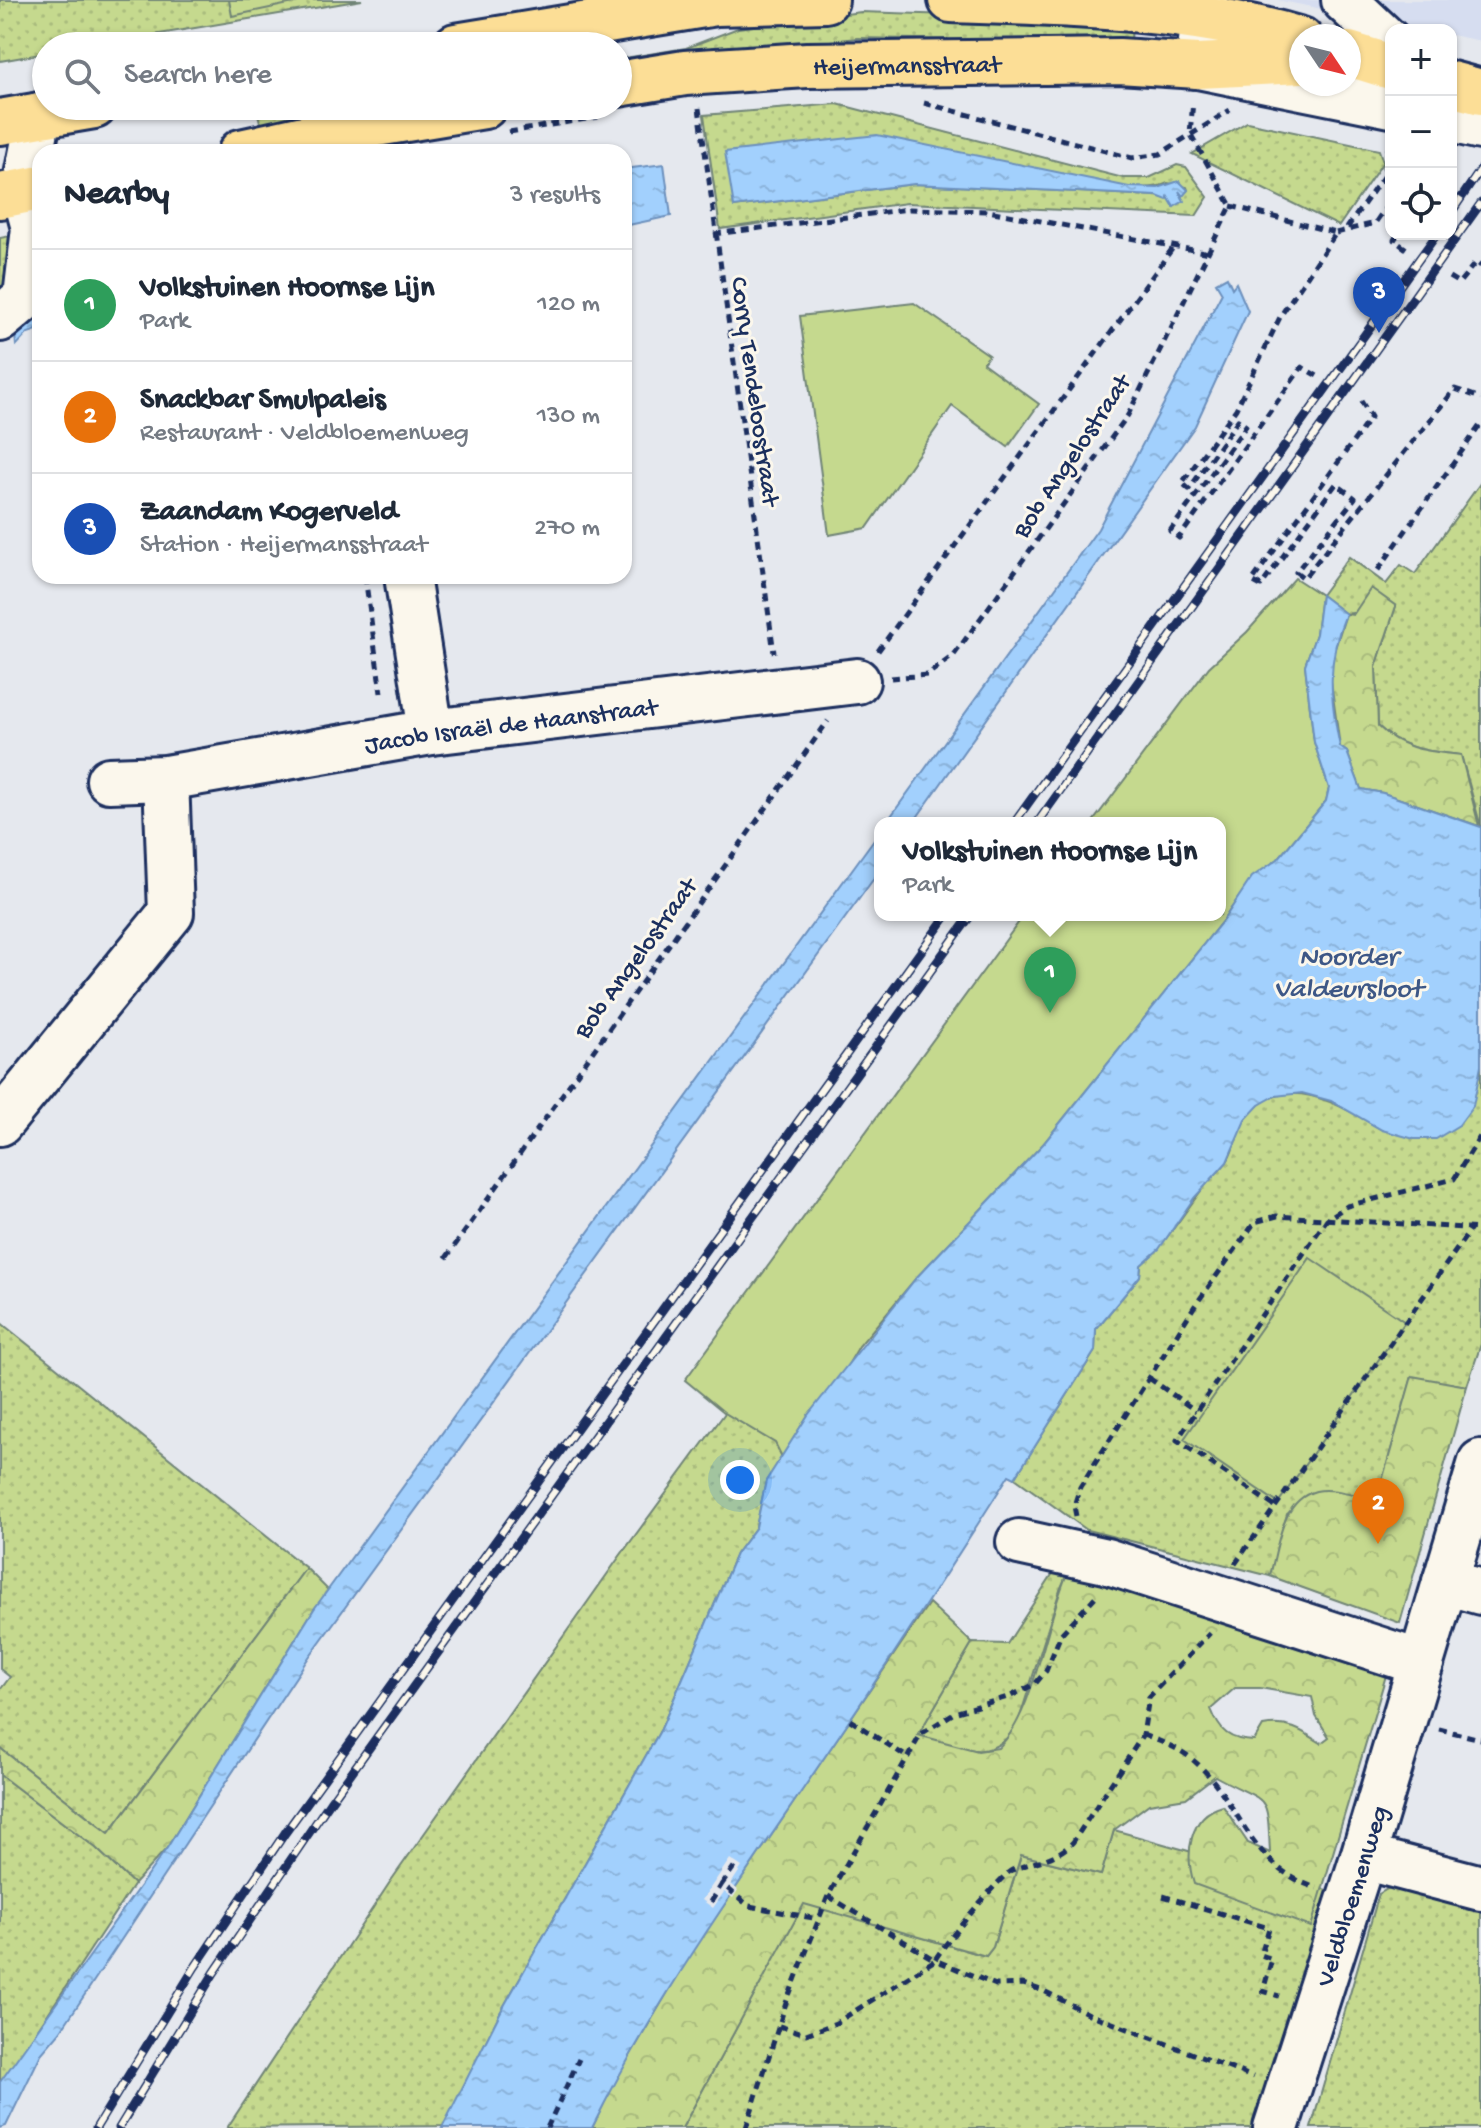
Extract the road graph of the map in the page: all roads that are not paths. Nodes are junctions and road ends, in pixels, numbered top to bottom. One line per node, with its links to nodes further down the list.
1 (826, 0): 5 (main road)
2 (951, 0): 4 (main road)
3 (1344, 0): 7 (street)
4 (1205, 10): 6 (main road); 9 (street)
5 (541, 32)
6 (1289, 36)
7 (1371, 58)
8 (1289, 62): 9 (main road, Heijermansstraat)
9 (1198, 66): 10 (main road, Heijermansstraat); 16 (street, Heijermansstraat)
10 (632, 82)
11 (1457, 86): 12 (main road)
12 (1481, 92)
13 (19, 119): 20 (street)
14 (396, 120): 18 (main road)
15 (1457, 121): 17 (street)
16 (1385, 123)
17 (1481, 127)
18 (340, 129): 19 (main road)
19 (275, 144)
20 (21, 192): 21 (street)
21 (32, 222)
22 (32, 245): 23 (street)
23 (0, 319)
24 (408, 584): 26 (street)
25 (857, 681): 26 (street, Jacob Israël de Haanstraat)
26 (431, 732): 27 (street, Jacob Israël de Haanstraat)
27 (166, 778): 28 (street, Jacob Israël de Haanstraat); 29 (street)
28 (109, 780)
29 (0, 1123)
30 (1481, 1462): 32 (street, Veldbloemenweg)
31 (1019, 1542): 33 (street)
32 (1463, 1587): 33 (street, Veldbloemenweg)
33 (1421, 1663): 34 (street, Veldbloemenweg)
34 (1356, 1876): 35 (street); 36 (street, Veldbloemenweg)
35 (1481, 1888)
36 (1282, 2109)

